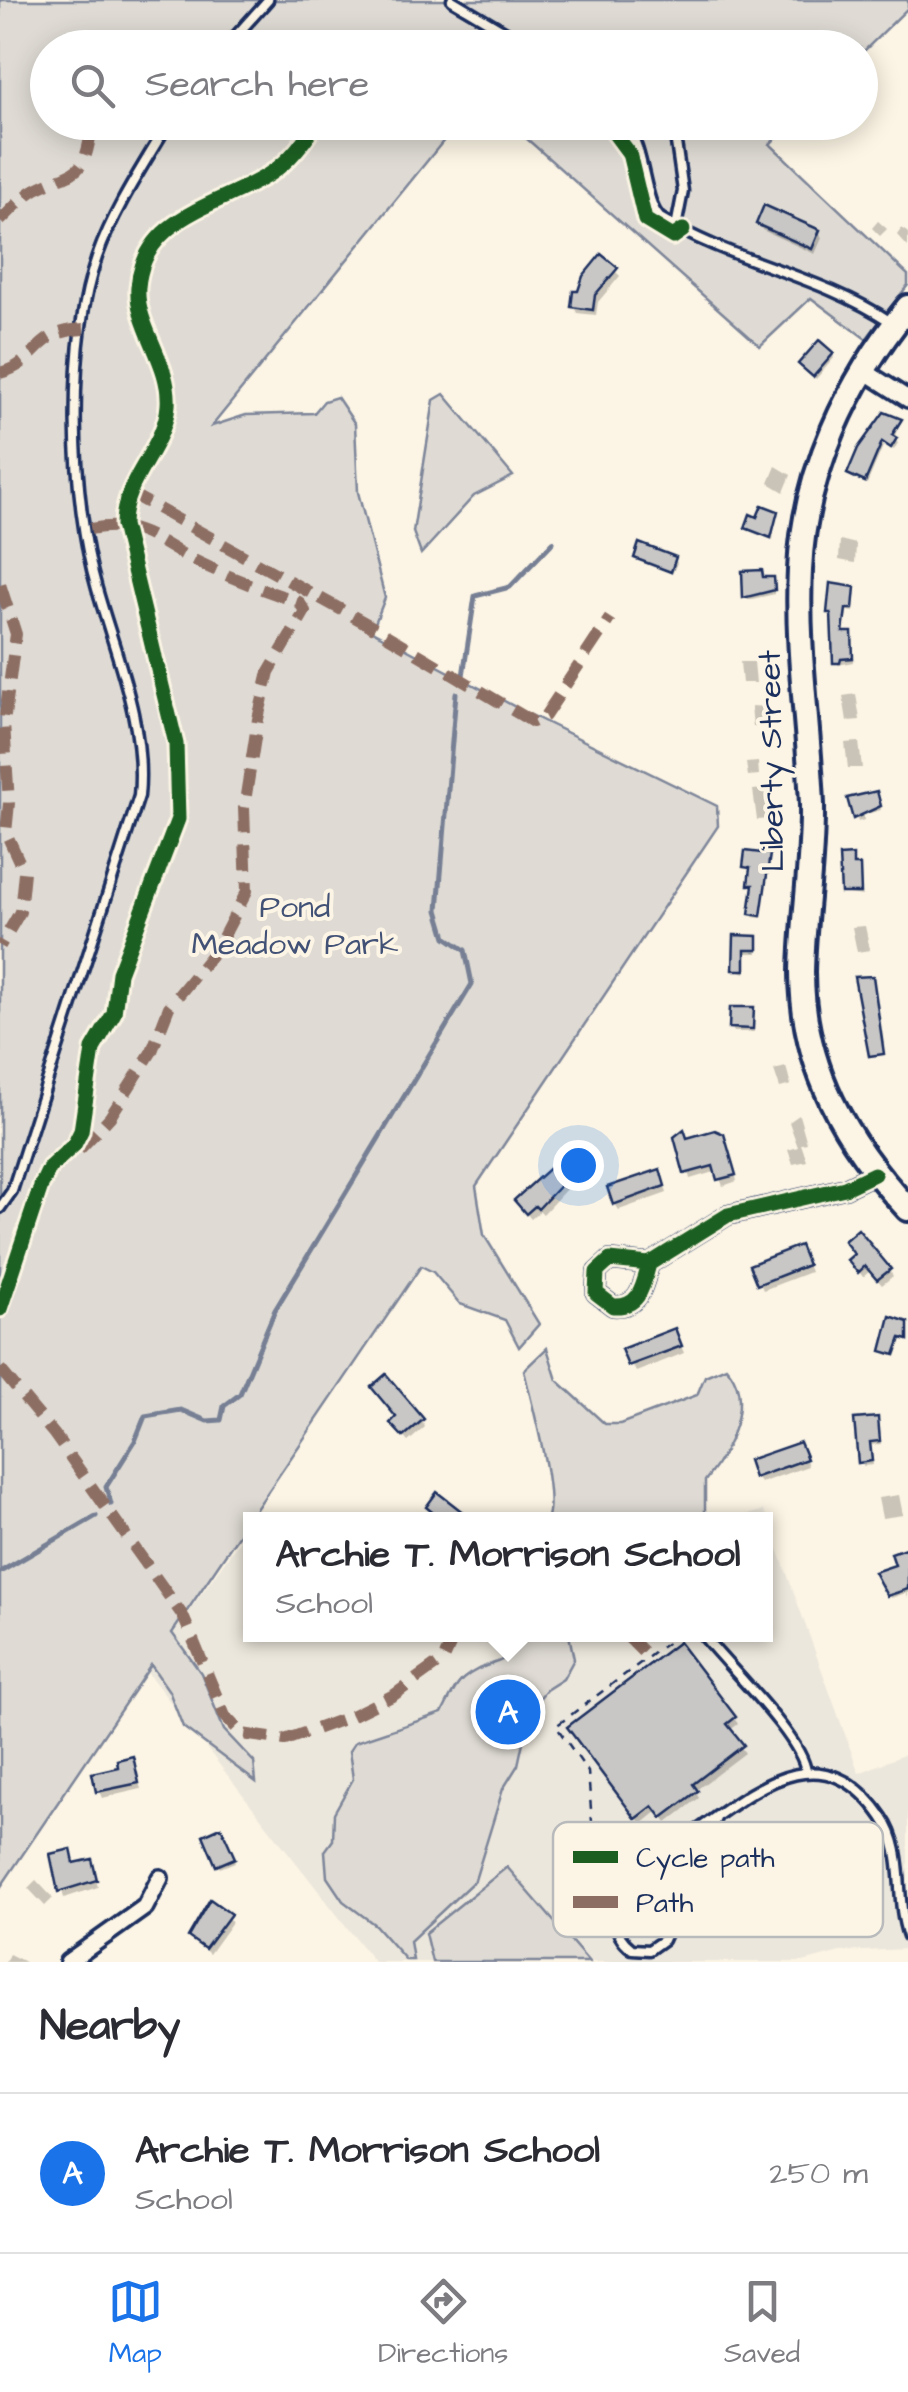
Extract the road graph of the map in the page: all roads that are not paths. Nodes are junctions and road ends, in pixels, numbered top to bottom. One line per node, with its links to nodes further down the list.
1 (268, 0): 3 (lane)
2 (452, 0): 4 (lane)
3 (241, 30)
4 (503, 30)
5 (158, 140): 13 (lane)
6 (635, 140): 8 (lane)
7 (676, 140): 8 (lane)
8 (676, 226): 9 (lane)
9 (901, 315): 10 (main road, Liberty Street)
10 (861, 370): 11 (street); 12 (main road, Liberty Street)
11 (908, 400)
12 (874, 1174): 14 (main road, Liberty Street); 15 (street)
13 (0, 1208)
14 (908, 1209)
15 (649, 1264)
16 (708, 1642): 17 (lane)
17 (806, 1772): 18 (lane); 22 (lane)
18 (717, 1816): 19 (lane); 20 (lane)
19 (709, 1822)
20 (714, 1822)
21 (160, 1878): 25 (street)
22 (908, 1936)
23 (622, 1937): 24 (lane)
24 (662, 1937)
25 (68, 1962)

